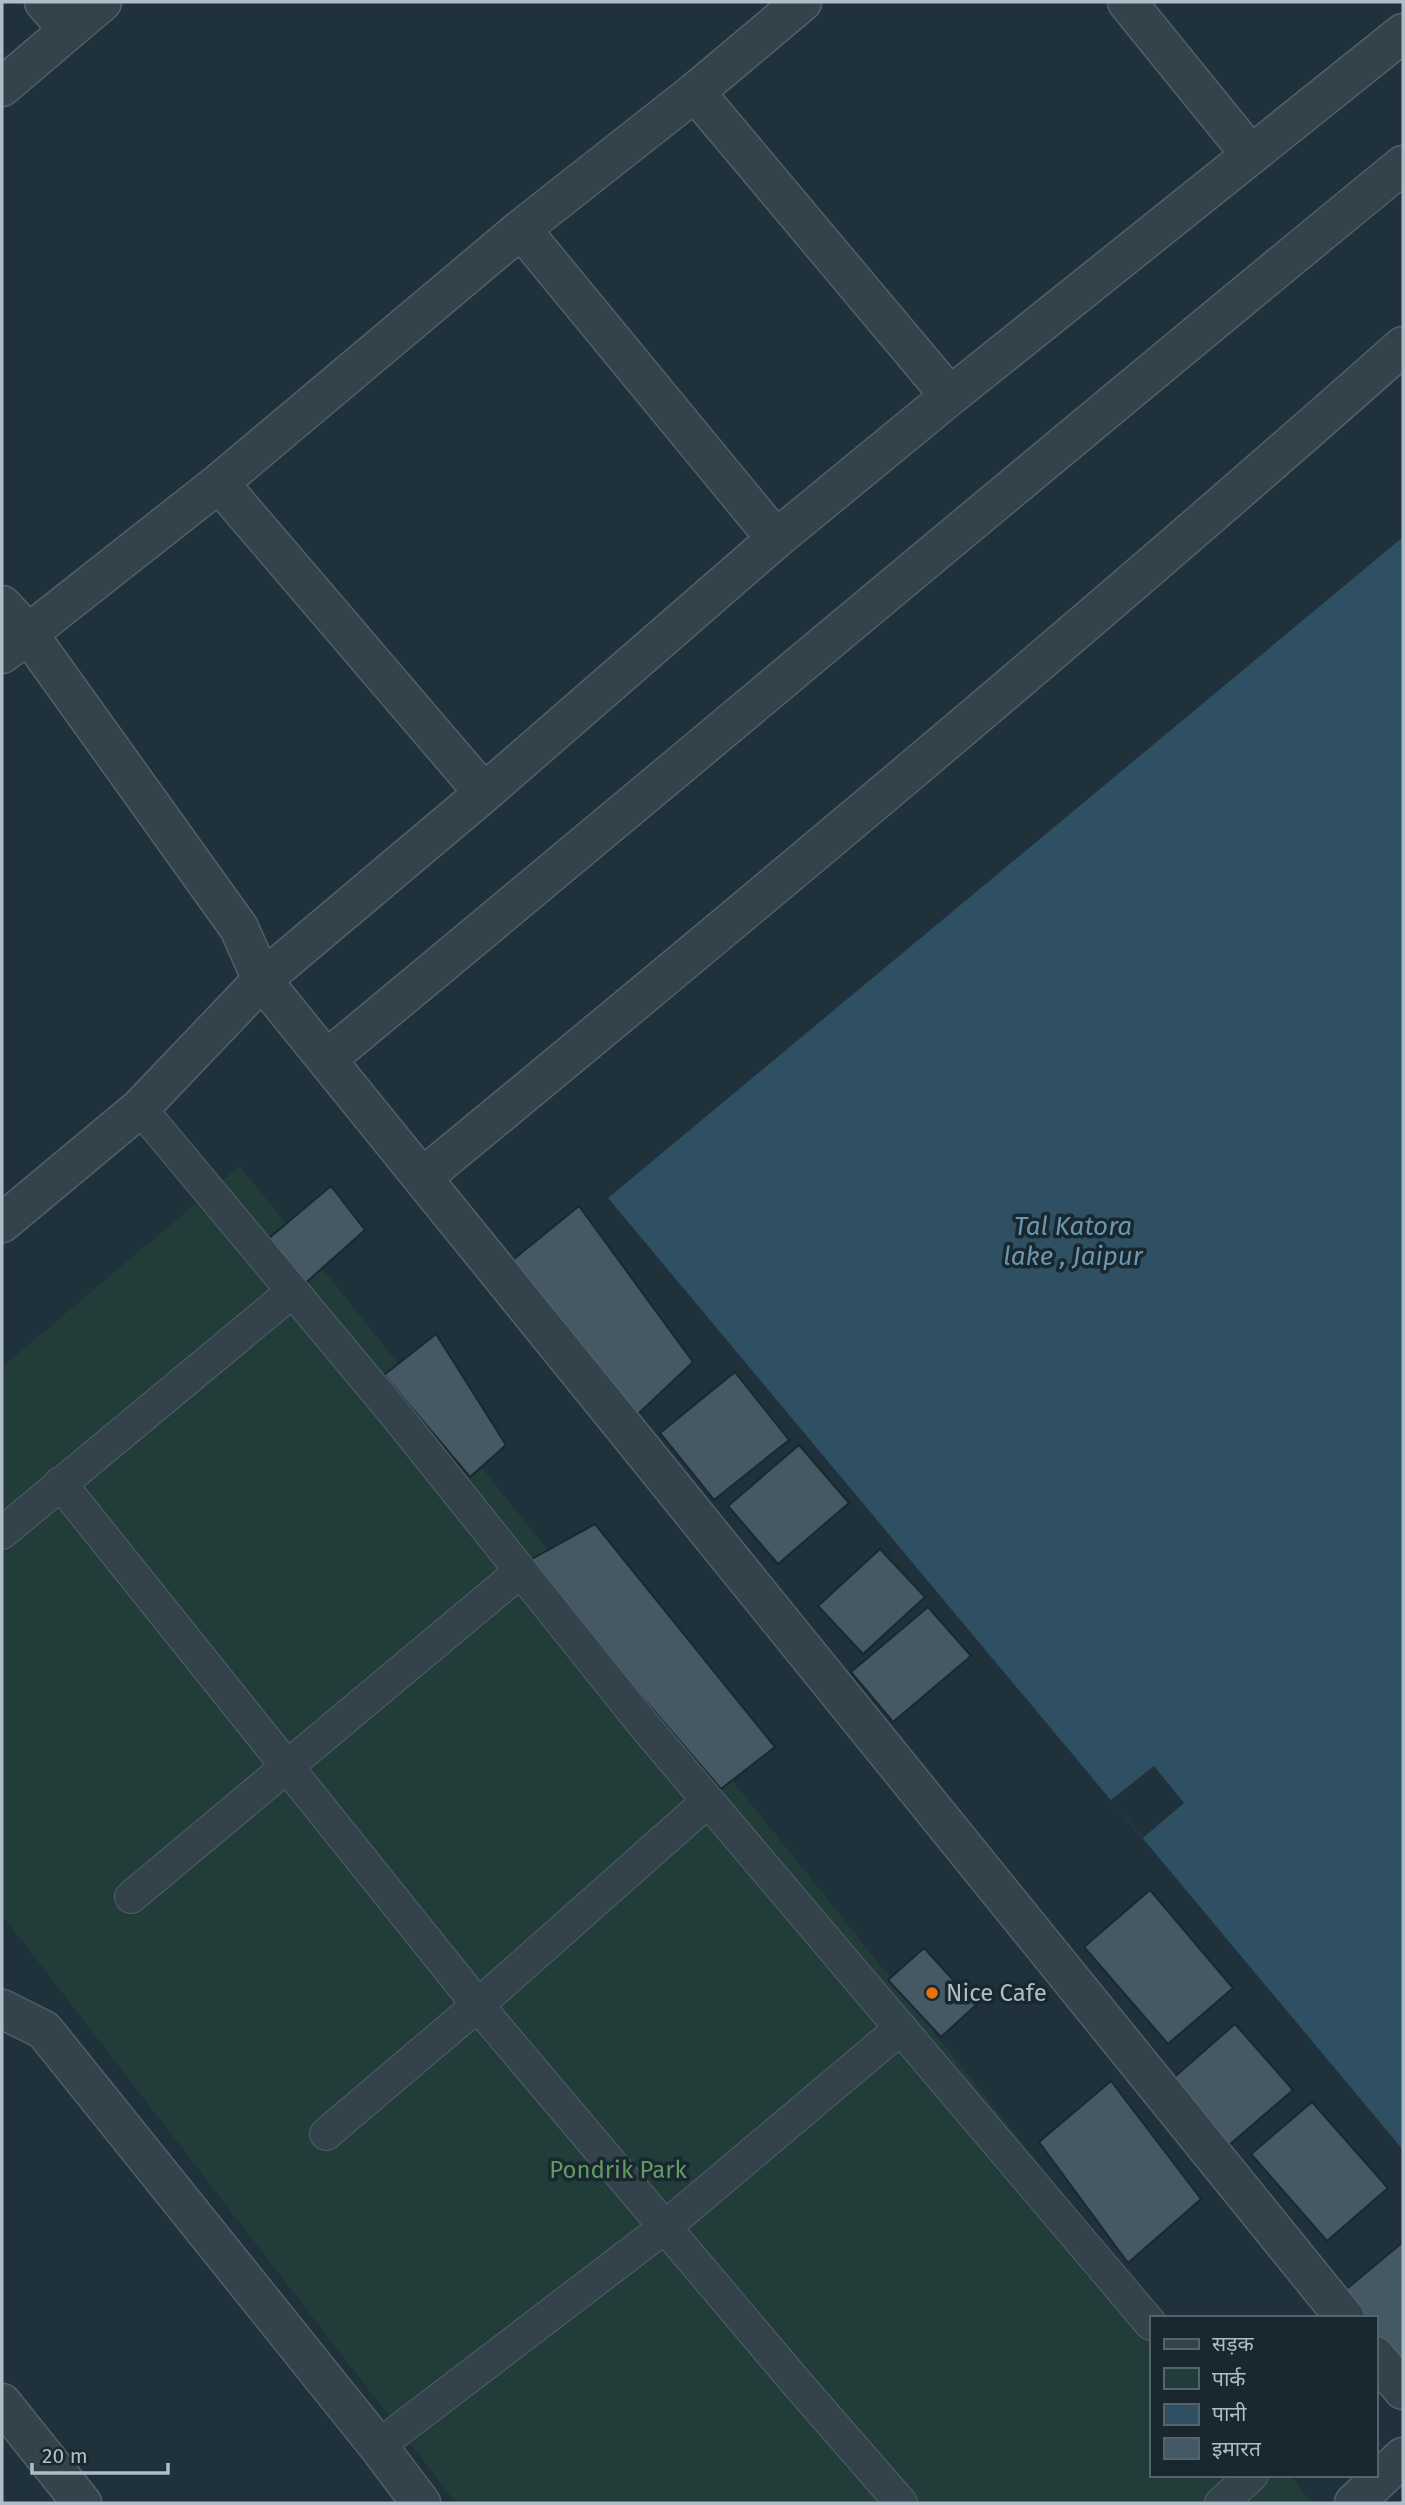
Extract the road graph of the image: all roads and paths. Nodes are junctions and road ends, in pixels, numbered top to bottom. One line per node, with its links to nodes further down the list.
1 (44, 2): 5 (street)
2 (102, 2): 5 (street)
3 (802, 2): 8 (street)
4 (1127, 2): 9 (street)
5 (69, 30): 7 (street)
6 (1403, 33): 9 (street)
7 (2, 87)
8 (695, 92): 11 (street); 13 (street)
9 (1251, 155): 13 (street)
10 (1403, 165): 19 (street)
11 (520, 229): 14 (street); 15 (street)
12 (1403, 346): 21 (street)
13 (950, 396): 15 (street)
14 (219, 483): 16 (street); 17 (street)
15 (776, 539): 17 (street)
16 (10, 630): 18 (street)
17 (484, 793): 18 (street)
18 (262, 980): 19 (street); 20 (street)
19 (327, 1059): 21 (street)
20 (140, 1108): 22 (street); 23 (street)
21 (423, 1177): 35 (street)
22 (3, 1220)
23 (293, 1291): 24 (street); 26 (street)
24 (60, 1483): 25 (street); 27 (street)
25 (2, 1533)
26 (521, 1571): 27 (street); 28 (street)
27 (288, 1766): 29 (street); 30 (street)
28 (708, 1801): 30 (street); 32 (street)
29 (131, 1897)
30 (478, 2005): 33 (street); 34 (street)
31 (2, 2009): 40 (street)
32 (901, 2028): 34 (street); 36 (street)
33 (326, 2134)
34 (665, 2227): 40 (street); 45 (street)
35 (1343, 2316)
36 (1150, 2323)
37 (1377, 2358): 38 (street)
38 (1403, 2390)
39 (2, 2403): 43 (street)
40 (378, 2446): 44 (street)
41 (1403, 2457): 47 (street)
42 (1250, 2477): 46 (street)
43 (82, 2503)
44 (421, 2503)
45 (901, 2503)
46 (1221, 2503)
47 (1354, 2503)

